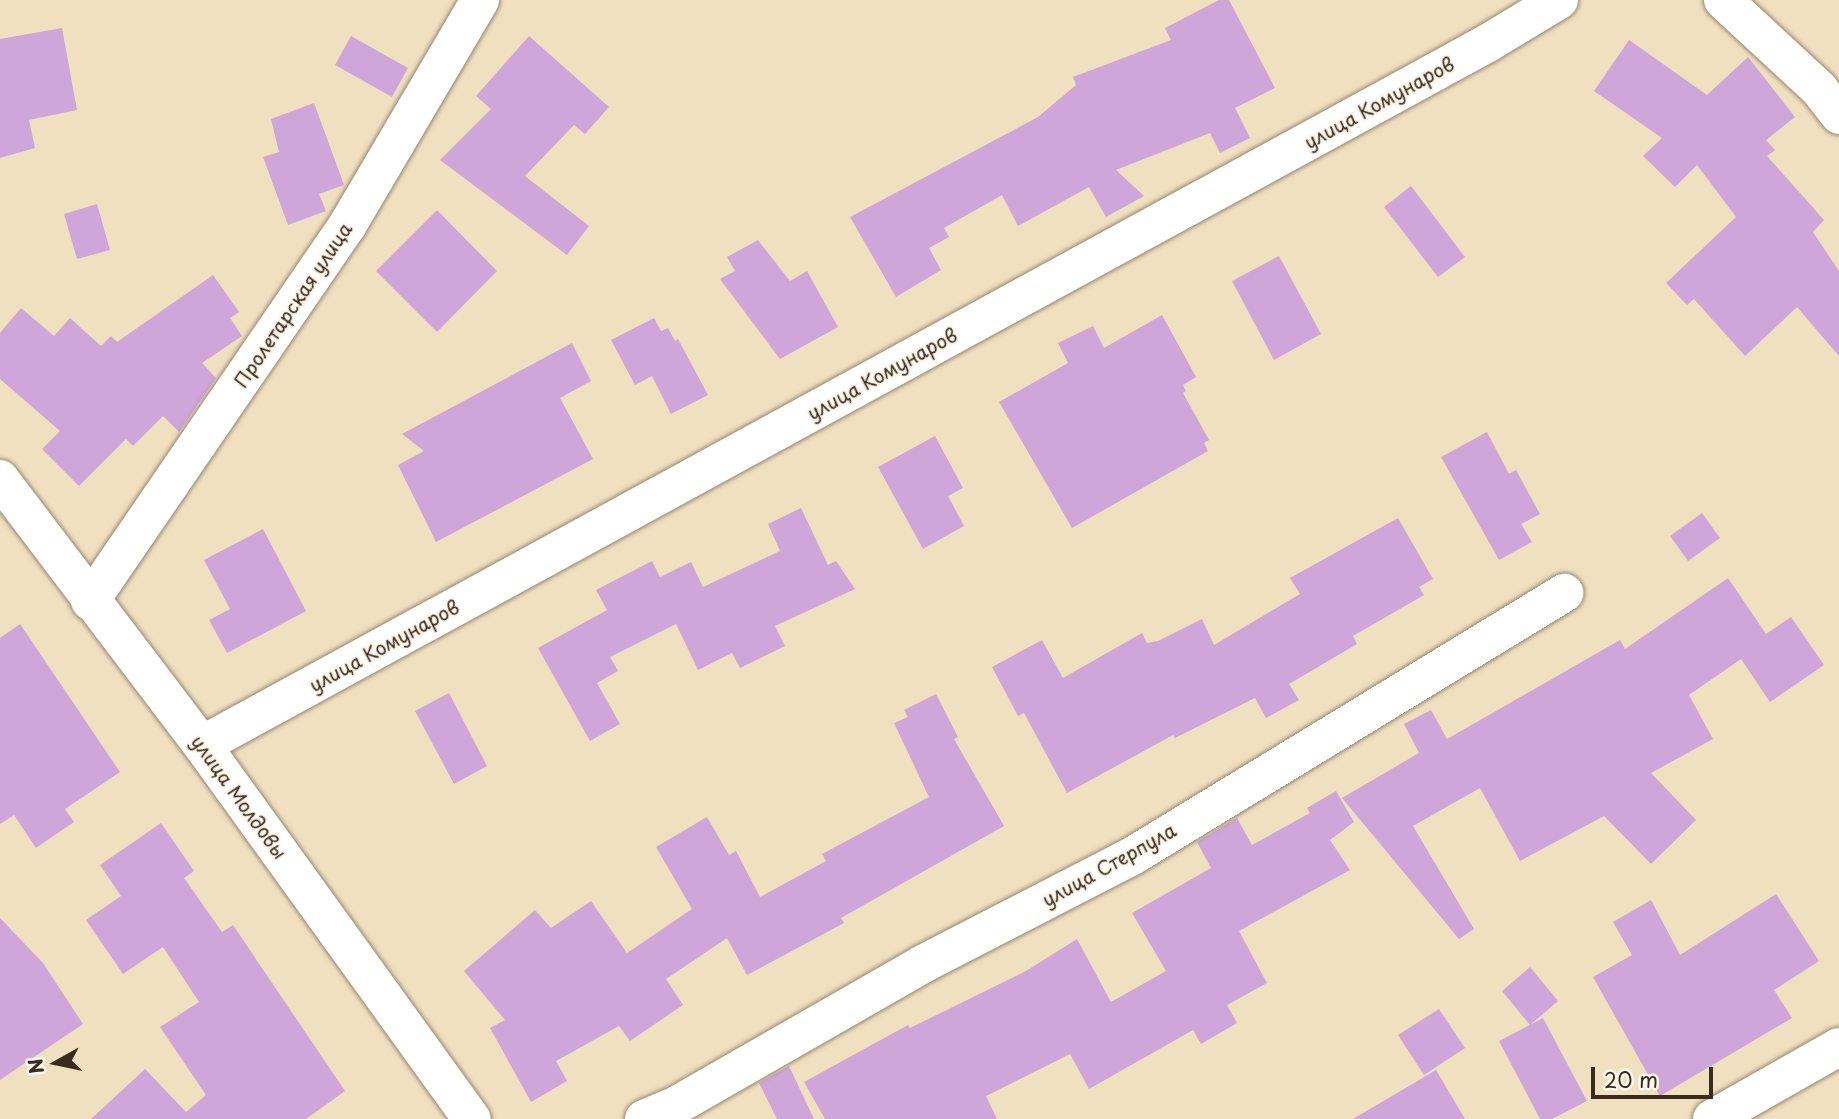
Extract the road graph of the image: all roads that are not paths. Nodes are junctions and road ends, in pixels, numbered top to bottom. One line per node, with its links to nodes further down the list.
1 (480, 0): 7 (street, Пролетарская улица)
2 (1559, 0): 8 (street, улица Комунаров)
3 (1723, 0): 4 (street)
4 (1839, 115)
5 (0, 479): 7 (street, улица Молдовы)
6 (1564, 593): 11 (street, улица Стерпула)
7 (90, 601): 8 (street, улица Молдовы)
8 (202, 745): 10 (street, улица Молдовы)
9 (1839, 1047): 12 (street)
10 (472, 1119)
11 (644, 1119)
12 (1712, 1119)

